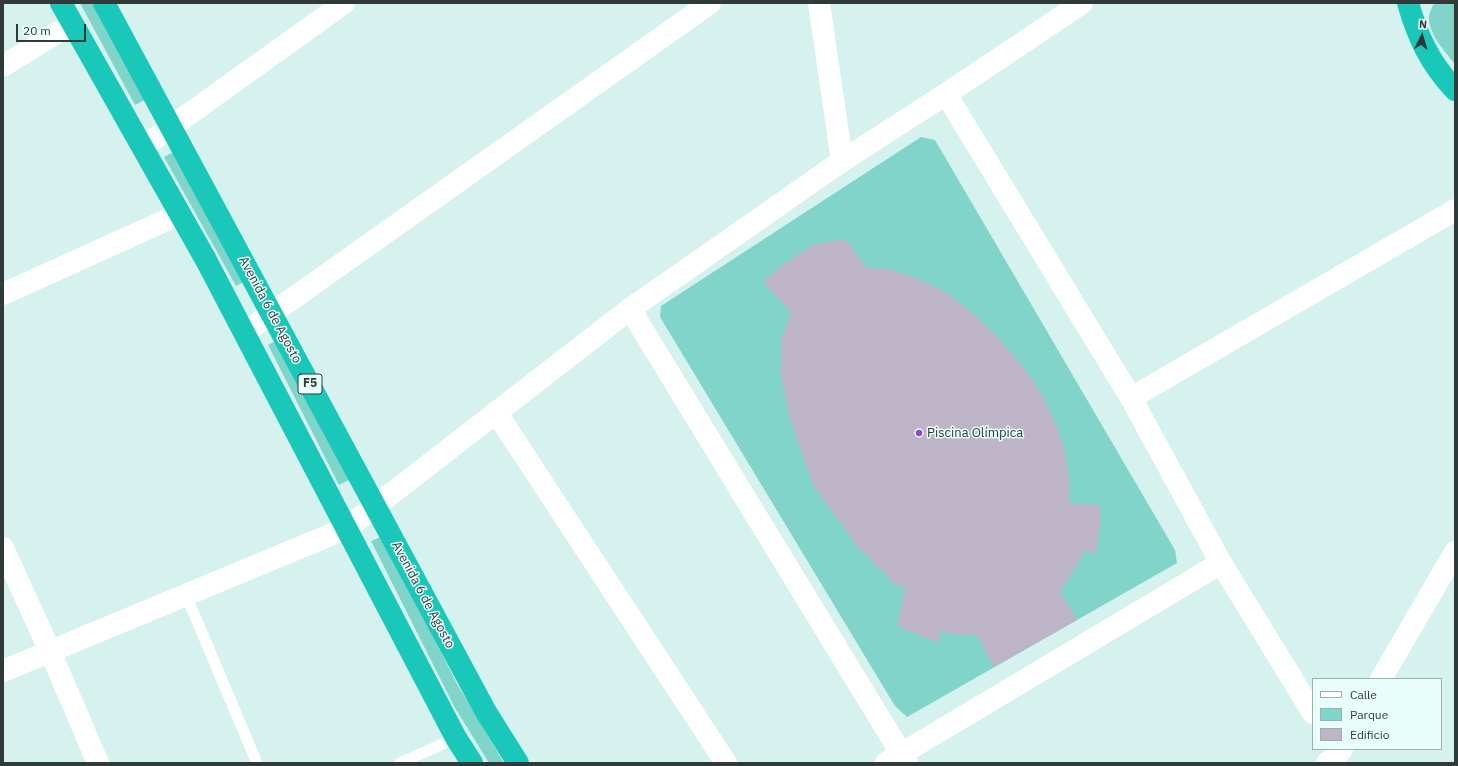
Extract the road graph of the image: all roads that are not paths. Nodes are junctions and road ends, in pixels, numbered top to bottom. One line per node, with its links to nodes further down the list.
1 (61, 3): 8 (highway, F5)
2 (104, 3): 12 (highway, Avenida 6 de Agosto / F5)
3 (344, 3): 12 (street)
4 (710, 3): 19 (street)
5 (819, 3): 14 (street)
6 (1082, 3): 11 (street)
7 (1408, 3): 10 (highway)
8 (73, 23): 9 (street); 13 (highway, F5)
9 (3, 66)
10 (1455, 90)
11 (946, 94): 14 (street); 21 (street)
12 (171, 126): 13 (street); 19 (highway, Avenida 6 de Agosto / F5)
13 (143, 147): 16 (highway, F5)
14 (842, 161): 18 (street)
15 (1455, 210): 21 (street)
16 (180, 214): 17 (street); 20 (highway, F5)
17 (3, 294)
18 (630, 309): 22 (street); 34 (street)
19 (271, 313): 20 (street); 23 (highway, Avenida 6 de Agosto / F5)
20 (244, 332): 24 (highway, F5)
21 (1131, 398): 27 (street)
22 (496, 412): 23 (street); 40 (street)
23 (376, 506): 24 (street); 39 (highway, Avenida 6 de Agosto / F5)
24 (347, 528): 28 (street); 33 (highway, F5)
25 (3, 548): 29 (street)
26 (1455, 552): 31 (street)
27 (1221, 562): 32 (street); 34 (street)
28 (186, 595): 29 (street); 36 (lane)
29 (50, 651): 30 (street); 35 (street)
30 (3, 671)
31 (1382, 678)
32 (1312, 711)
33 (456, 738): 37 (lane); 38 (highway, F5)
34 (898, 760)
35 (98, 763)
36 (257, 763)
37 (400, 763)
38 (472, 763)
39 (518, 763)
40 (726, 763)

